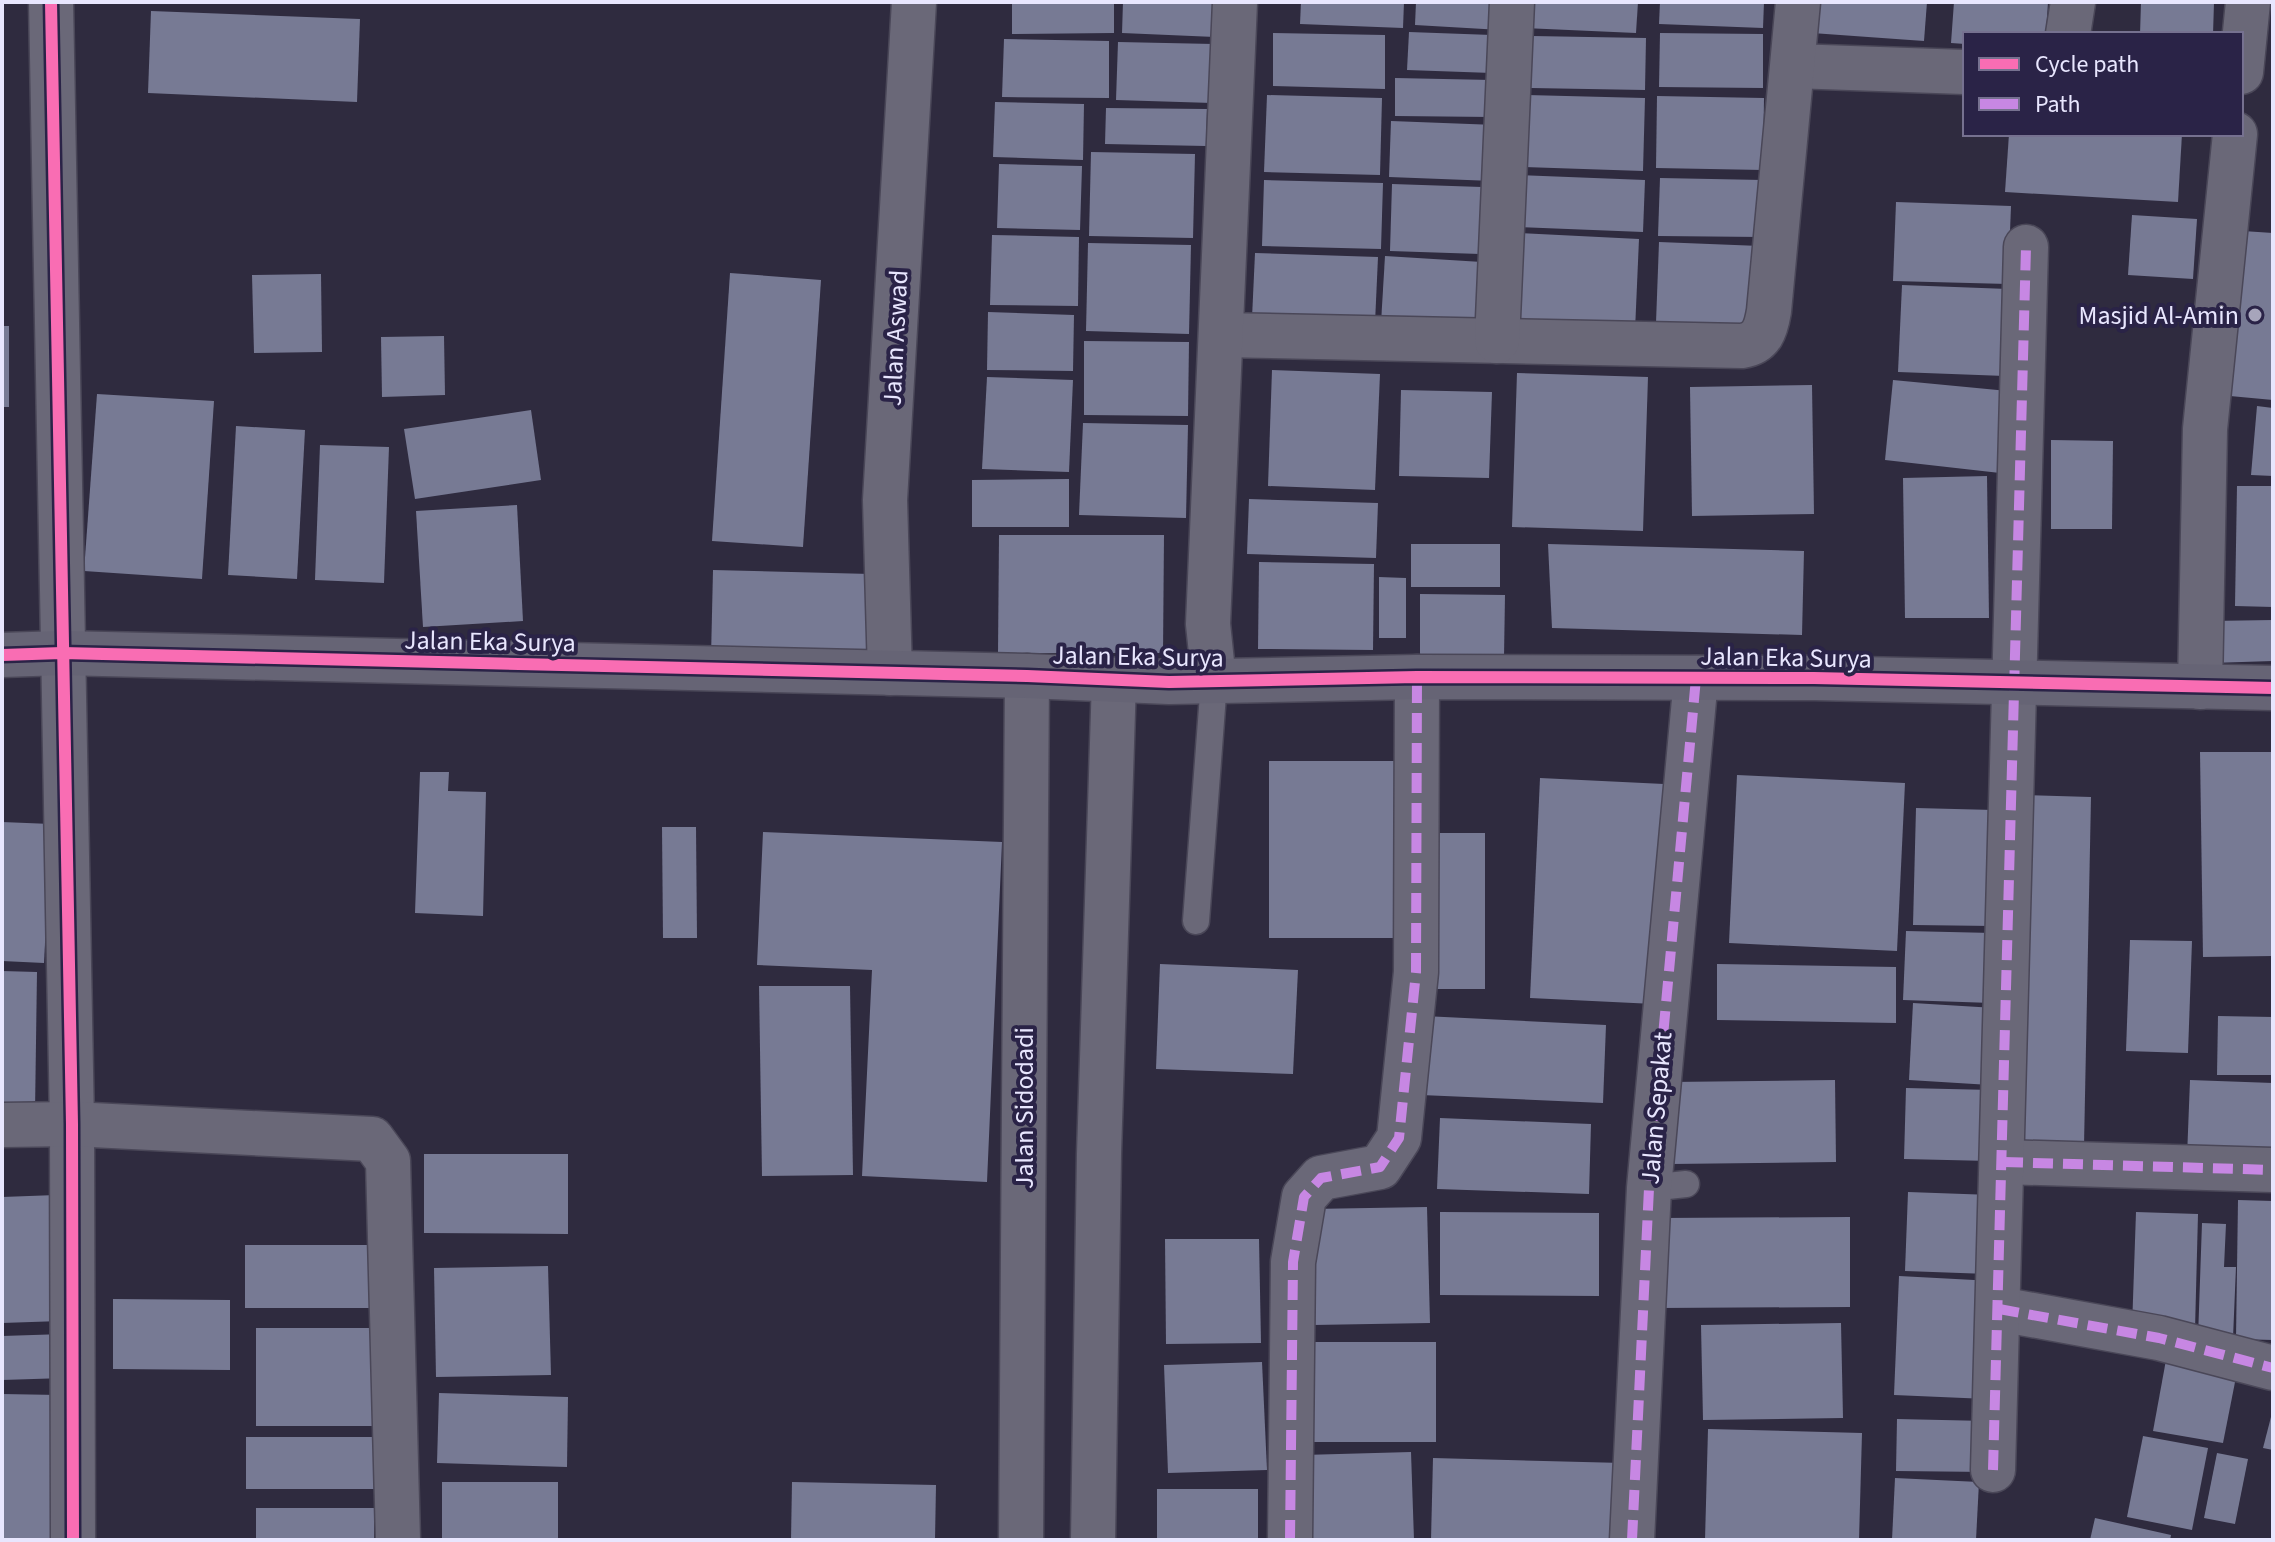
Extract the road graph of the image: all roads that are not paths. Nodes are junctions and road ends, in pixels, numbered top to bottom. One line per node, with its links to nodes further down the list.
1 (51, 2): 16 (street)
2 (914, 2): 18 (street, Jalan Aswad)
3 (1235, 2): 14 (street)
4 (1512, 2): 15 (street)
5 (1798, 2): 10 (street)
6 (2073, 2): 8 (street)
7 (2248, 2): 9 (street)
8 (2068, 32)
9 (2243, 52)
10 (1793, 66): 11 (street); 15 (street)
11 (1963, 72)
12 (2235, 136): 25 (street)
13 (2026, 247): 24 (street)
14 (1221, 335): 15 (street); 23 (street)
15 (1497, 341)
16 (62, 653): 17 (street, Jalan Eka Surya); 18 (street, Jalan Eka Surya); 28 (street)
17 (2, 655)
18 (890, 673): 19 (street, Jalan Eka Surya)
19 (1027, 676): 22 (street, Jalan Eka Surya); 37 (street, Jalan Sidodadi)
20 (1417, 677): 21 (street, Jalan Eka Surya); 23 (street, Jalan Eka Surya); 39 (street)
21 (1696, 678): 24 (street, Jalan Eka Surya); 40 (street, Jalan Sepakat)
22 (1114, 680): 23 (street, Jalan Eka Surya); 38 (street)
23 (1214, 681): 27 (lane)
24 (2016, 683): 25 (street, Jalan Eka Surya); 30 (street)
25 (2200, 687): 26 (street, Jalan Eka Surya)
26 (2273, 688)
27 (1196, 921)
28 (72, 1124): 29 (street); 35 (street); 36 (street)
29 (2, 1125)
30 (2003, 1162): 31 (street); 32 (street)
31 (2273, 1170)
32 (1999, 1309): 33 (street); 34 (street)
33 (2273, 1368)
34 (1993, 1470)
35 (73, 1540)
36 (398, 1540)
37 (1021, 1540)
38 (1093, 1540)
39 (1290, 1540)
40 (1632, 1540)

